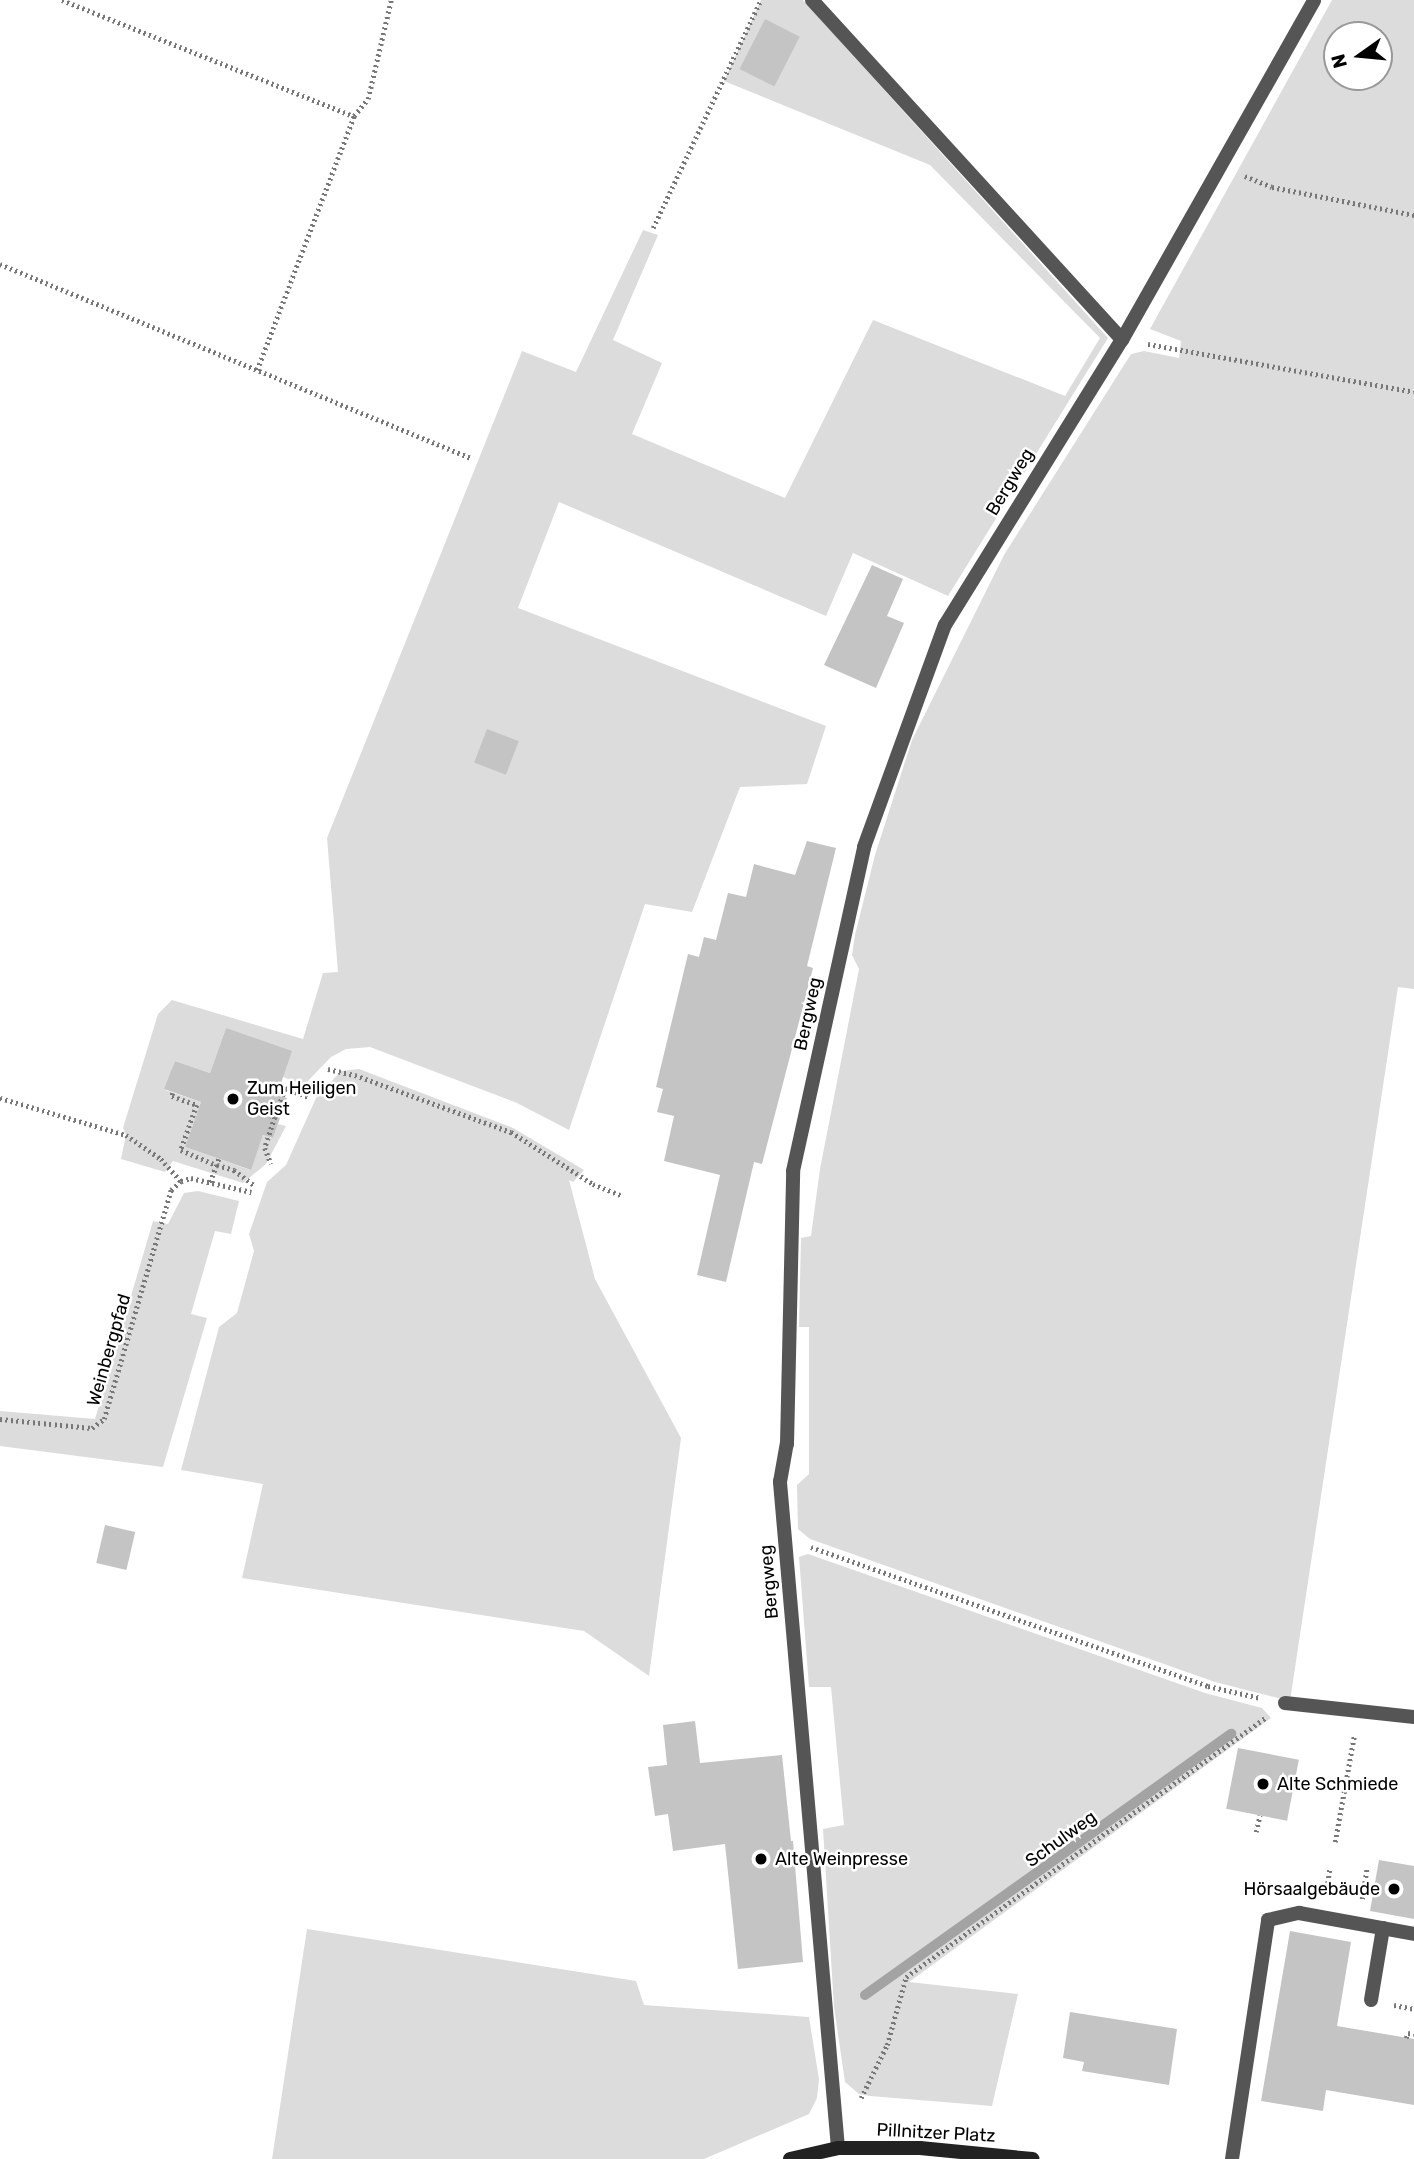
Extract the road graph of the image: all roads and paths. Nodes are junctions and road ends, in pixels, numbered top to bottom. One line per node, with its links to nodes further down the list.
1 (62, 0): 6 (path)
2 (391, 0): 6 (path)
3 (761, 0): 9 (path)
4 (812, 0): 11 (street)
5 (1314, 0): 7 (street, Bergweg)
6 (354, 116): 13 (path)
7 (1222, 165): 8 (path); 11 (street, Bergweg)
8 (1414, 215)
9 (653, 228)
10 (0, 264): 13 (path)
11 (1122, 340): 28 (street, Bergweg)
12 (1180, 350): 14 (path)
13 (257, 370): 15 (path)
14 (1414, 392)
15 (471, 457)
16 (328, 1069): 26 (path)
17 (173, 1093): 20 (path)
18 (309, 1097): 21 (path)
19 (0, 1098): 22 (path)
20 (218, 1162): 23 (path); 24 (path)
21 (271, 1164)
22 (181, 1181): 23 (path); 27 (path, Weinbergpfad)
23 (210, 1183): 25 (path)
24 (255, 1186)
25 (251, 1192)
26 (623, 1196)
27 (0, 1419)
28 (785, 1538): 29 (path); 43 (street, Bergweg)
29 (1285, 1703): 30 (street); 42 (path, Schulweg)
30 (1359, 1713): 31 (street); 34 (path)
31 (1414, 1717)
32 (1260, 1815): 33 (path)
33 (1256, 1832)
34 (1335, 1842)
35 (1383, 1928): 36 (street); 37 (street); 46 (street)
36 (1414, 1934)
37 (1371, 2000)
38 (1406, 2007): 39 (path)
39 (1414, 2009)
40 (1414, 2034): 41 (path)
41 (1406, 2038)
42 (859, 2102)
43 (838, 2148): 44 (main road, Pillnitzer Platz); 45 (main road, Pillnitzer Platz)
44 (790, 2159)
45 (1032, 2159)
46 (1233, 2159)

